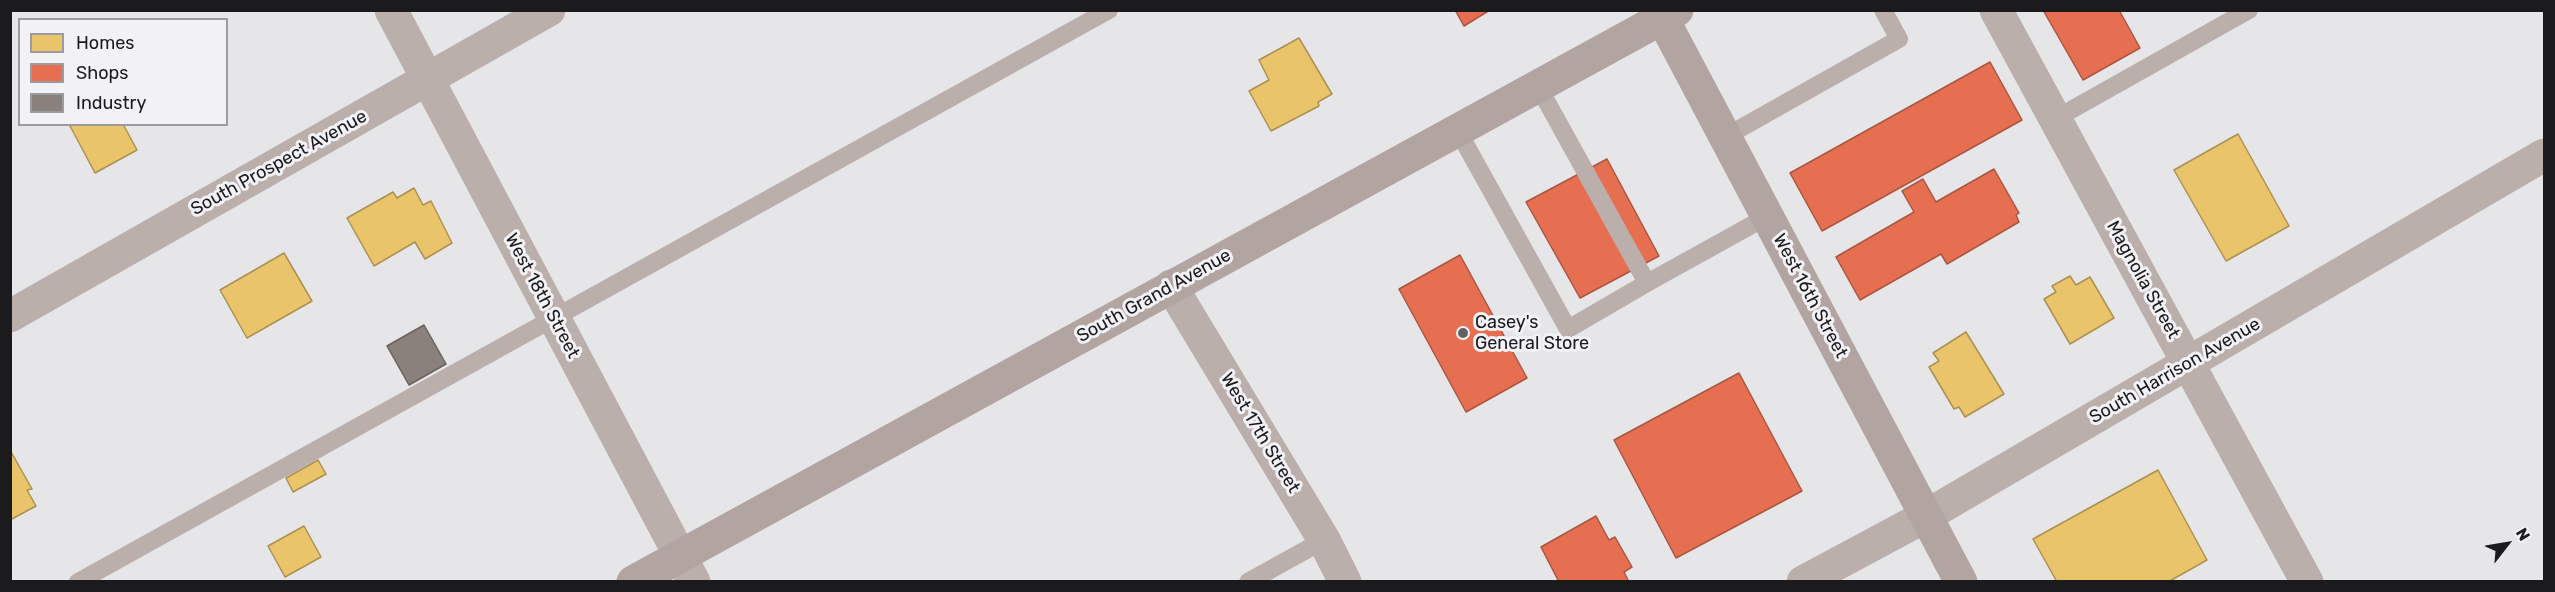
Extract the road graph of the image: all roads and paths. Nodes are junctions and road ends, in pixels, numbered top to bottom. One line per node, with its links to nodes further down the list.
1 (391, 10): 8 (street, West 18th Street)
2 (549, 10): 8 (street, South Prospect Avenue)
3 (1109, 10): 18 (lane)
4 (1883, 10): 12 (lane)
5 (1996, 10): 10 (street, Magnolia Street)
6 (2249, 10): 10 (lane)
7 (1666, 13): 9 (street, South Grand Avenue); 12 (street, West 16th Street)
8 (427, 81): 17 (street, South Prospect Avenue); 18 (street, West 18th Street)
9 (1538, 86): 11 (street, South Grand Avenue); 15 (lane)
10 (2055, 119): 19 (street, Magnolia Street)
11 (1458, 130): 15 (lane); 16 (street, South Grand Avenue)
12 (1725, 137): 14 (street, West 16th Street)
13 (2544, 155): 19 (street, South Harrison Avenue)
14 (1768, 216): 15 (lane); 20 (street, West 16th Street)
15 (1647, 283)
16 (1171, 286): 21 (street, West 17th Street); 22 (street, South Grand Avenue)
17 (10, 316)
18 (554, 319): 22 (street, West 18th Street); 23 (lane)
19 (2188, 363): 20 (street, South Harrison Avenue); 29 (street, Magnolia Street)
20 (1926, 516): 27 (street, South Harrison Avenue); 28 (street, West 16th Street)
21 (1324, 540): 25 (lane); 26 (street, West 17th Street)
22 (687, 568): 24 (street, South Grand Avenue)
23 (78, 582)
24 (633, 582)
25 (1248, 582)
26 (1345, 582)
27 (1803, 582)
28 (1961, 582)
29 (2307, 582)

